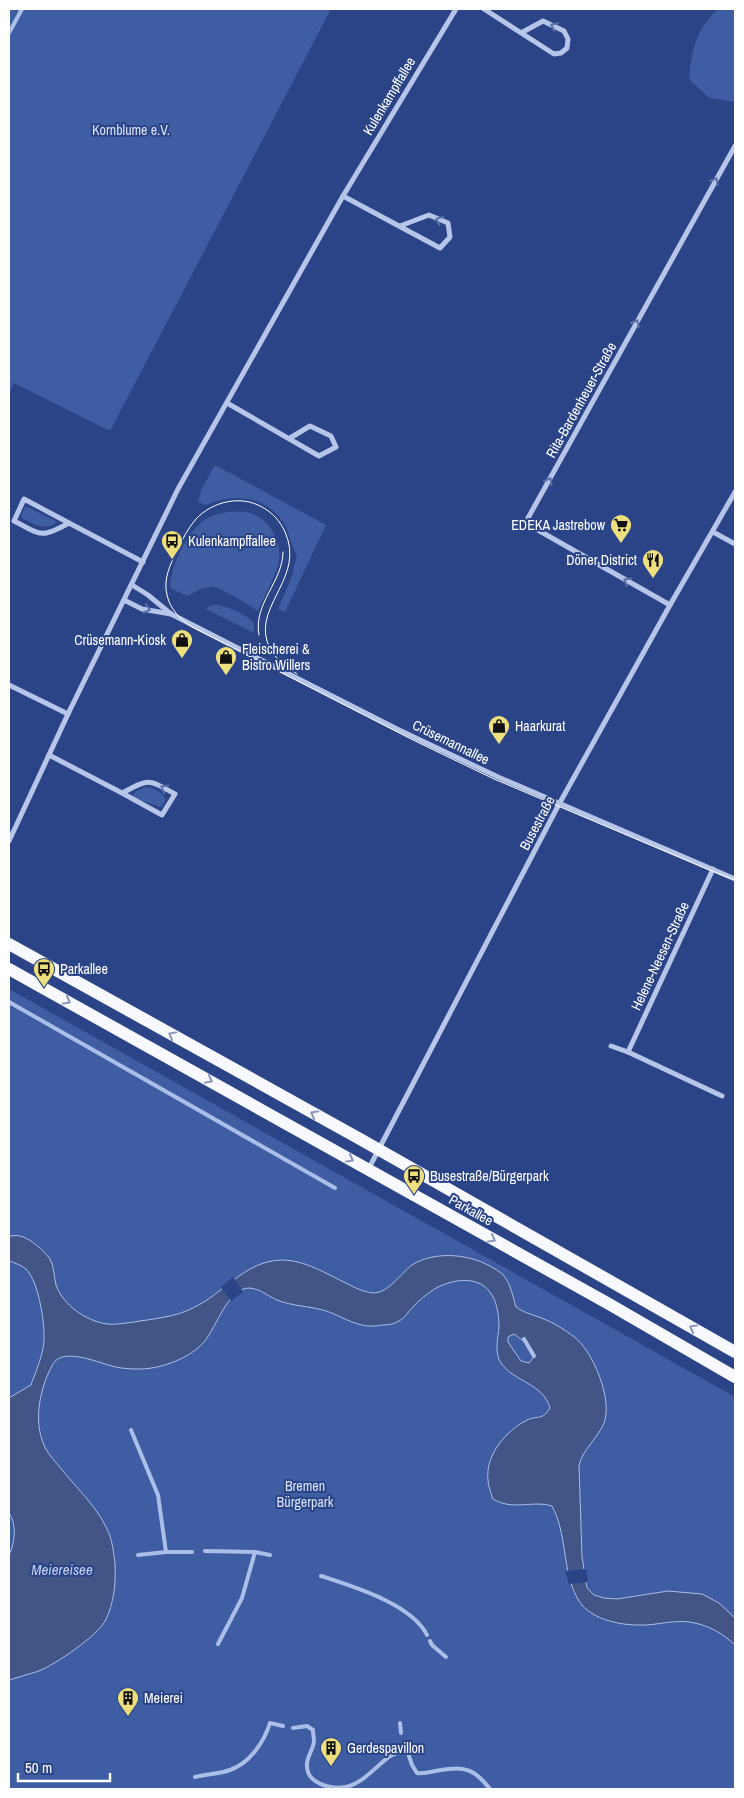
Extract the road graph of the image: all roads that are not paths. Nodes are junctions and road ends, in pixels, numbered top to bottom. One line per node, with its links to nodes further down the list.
1 (456, 9): 5 (street, Kulenkampffallee)
2 (484, 9): 3 (street)
3 (521, 33): 3 (street, one-way to 3)
4 (735, 146): 16 (street, Rita-Bardenheuer-Straße, one-way to 4)
5 (342, 196): 6 (street); 7 (street, Kulenkampffallee)
6 (400, 226): 6 (street, one-way to 6)
7 (227, 404): 8 (street); 13 (street, Kulenkampffallee)
8 (290, 438): 8 (street)
9 (735, 492): 11 (street, Busestraße)
10 (68, 522): 10 (street); 13 (street)
11 (713, 532): 12 (street); 16 (street, Busestraße)
12 (735, 544)
13 (143, 562): 14 (street, Kulenkampffallee)
14 (132, 585): 15 (street, Kulenkampffallee); 17 (street, Crüsemannallee)
15 (124, 600): 17 (street, Crüsemannallee, one-way to 17); 19 (street, Kulenkampffallee)
16 (670, 605): 22 (street, Busestraße)
17 (171, 614): 22 (street, Crüsemannallee)
18 (9, 685): 19 (street)
19 (68, 714): 20 (street, Kulenkampffallee)
20 (49, 755): 21 (street); 23 (street, Kulenkampffallee)
21 (122, 793): 21 (street, one-way to 21)
22 (560, 803): 24 (street, Crüsemannallee); 31 (street, Busestraße)
23 (9, 841)
24 (713, 869): 25 (street, Crüsemannallee); 29 (street, Helene-Neesen-Straße)
25 (735, 878)
26 (9, 944): 31 (main road, Parkallee, one-way to 26)
27 (9, 969): 32 (main road, Parkallee, one-way to 32)
28 (611, 1046): 29 (street)
29 (628, 1052): 30 (street)
30 (722, 1096)
31 (379, 1150): 32 (street, Busestraße); 33 (main road, Parkallee, one-way to 31)
32 (368, 1169): 34 (main road, Parkallee, one-way to 34)
33 (735, 1352)
34 (735, 1377)

